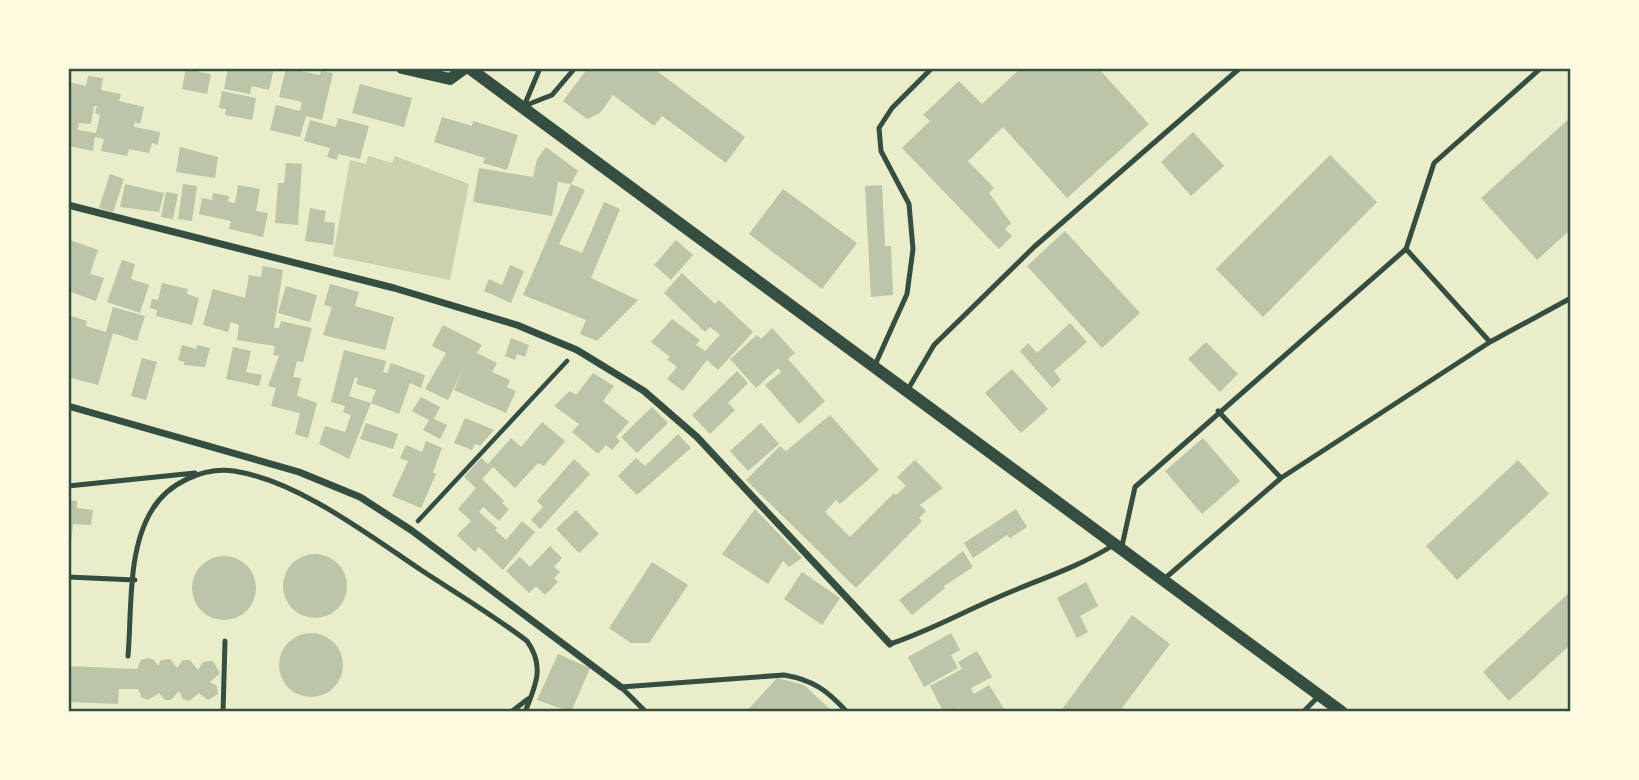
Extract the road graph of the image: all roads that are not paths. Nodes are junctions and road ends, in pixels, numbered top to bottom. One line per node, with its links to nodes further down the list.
1 (401, 68): 2 (street)
2 (467, 68): 8 (street)
3 (540, 68): 8 (lane)
4 (575, 68): 8 (lane)
5 (932, 68): 13 (lane)
6 (1240, 68): 14 (lane)
7 (1541, 68): 10 (lane)
8 (524, 106): 13 (street)
9 (68, 205): 25 (street)
10 (1406, 249): 12 (lane); 16 (lane)
11 (1571, 298): 12 (lane)
12 (1490, 342): 18 (lane)
13 (874, 368): 14 (street)
14 (906, 393): 20 (street)
15 (68, 406): 27 (street)
16 (1219, 411): 18 (lane); 20 (lane)
17 (208, 472): 19 (lane); 22 (lane); 28 (lane)
18 (1281, 478): 23 (lane)
19 (68, 486)
20 (1116, 549): 23 (street); 25 (lane)
21 (68, 577): 22 (lane)
22 (135, 580): 26 (lane)
23 (1162, 581): 29 (street)
24 (225, 641): 30 (lane)
25 (890, 644)
26 (128, 656)
27 (621, 687): 33 (lane); 34 (lane)
28 (532, 694): 31 (lane); 32 (lane)
29 (1320, 696): 35 (lane); 36 (street)
30 (223, 712)
31 (511, 712)
32 (525, 712)
33 (646, 712)
34 (847, 712)
35 (1303, 712)
36 (1342, 712)

